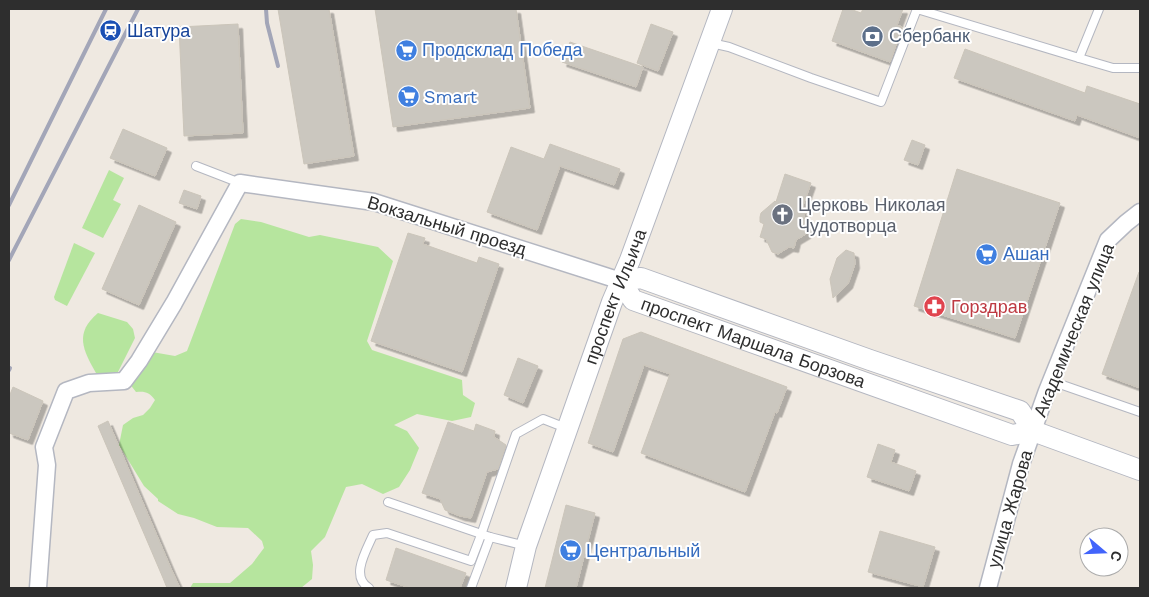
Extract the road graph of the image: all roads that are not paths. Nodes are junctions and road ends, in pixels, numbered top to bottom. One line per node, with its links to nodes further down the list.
1 (722, 9): 3 (street, проспект Ильича)
2 (1099, 9): 4 (lane)
3 (710, 43): 4 (lane); 9 (street, проспект Ильича)
4 (1079, 58): 5 (lane)
5 (1140, 68)
6 (196, 166): 7 (lane)
7 (240, 182): 9 (street, Вокзальный проезд); 19 (street)
8 (1140, 212): 10 (street, Академическая улица)
9 (621, 281): 12 (street, проспект Ильича); 13 (street, проспект Маршала Борзова)
10 (1051, 381): 11 (lane); 13 (street, Академическая улица)
11 (1140, 412)
12 (567, 428): 16 (lane); 18 (street, проспект Ильича)
13 (1032, 431): 14 (street); 23 (street, улица Жарова)
14 (1140, 470)
15 (388, 502): 16 (lane)
16 (481, 535): 17 (lane); 20 (lane)
17 (490, 538): 18 (lane); 21 (lane)
18 (526, 546): 22 (street, проспект Ильича)
19 (38, 588)
20 (370, 588)
21 (471, 588)
22 (516, 588)
23 (988, 588)

